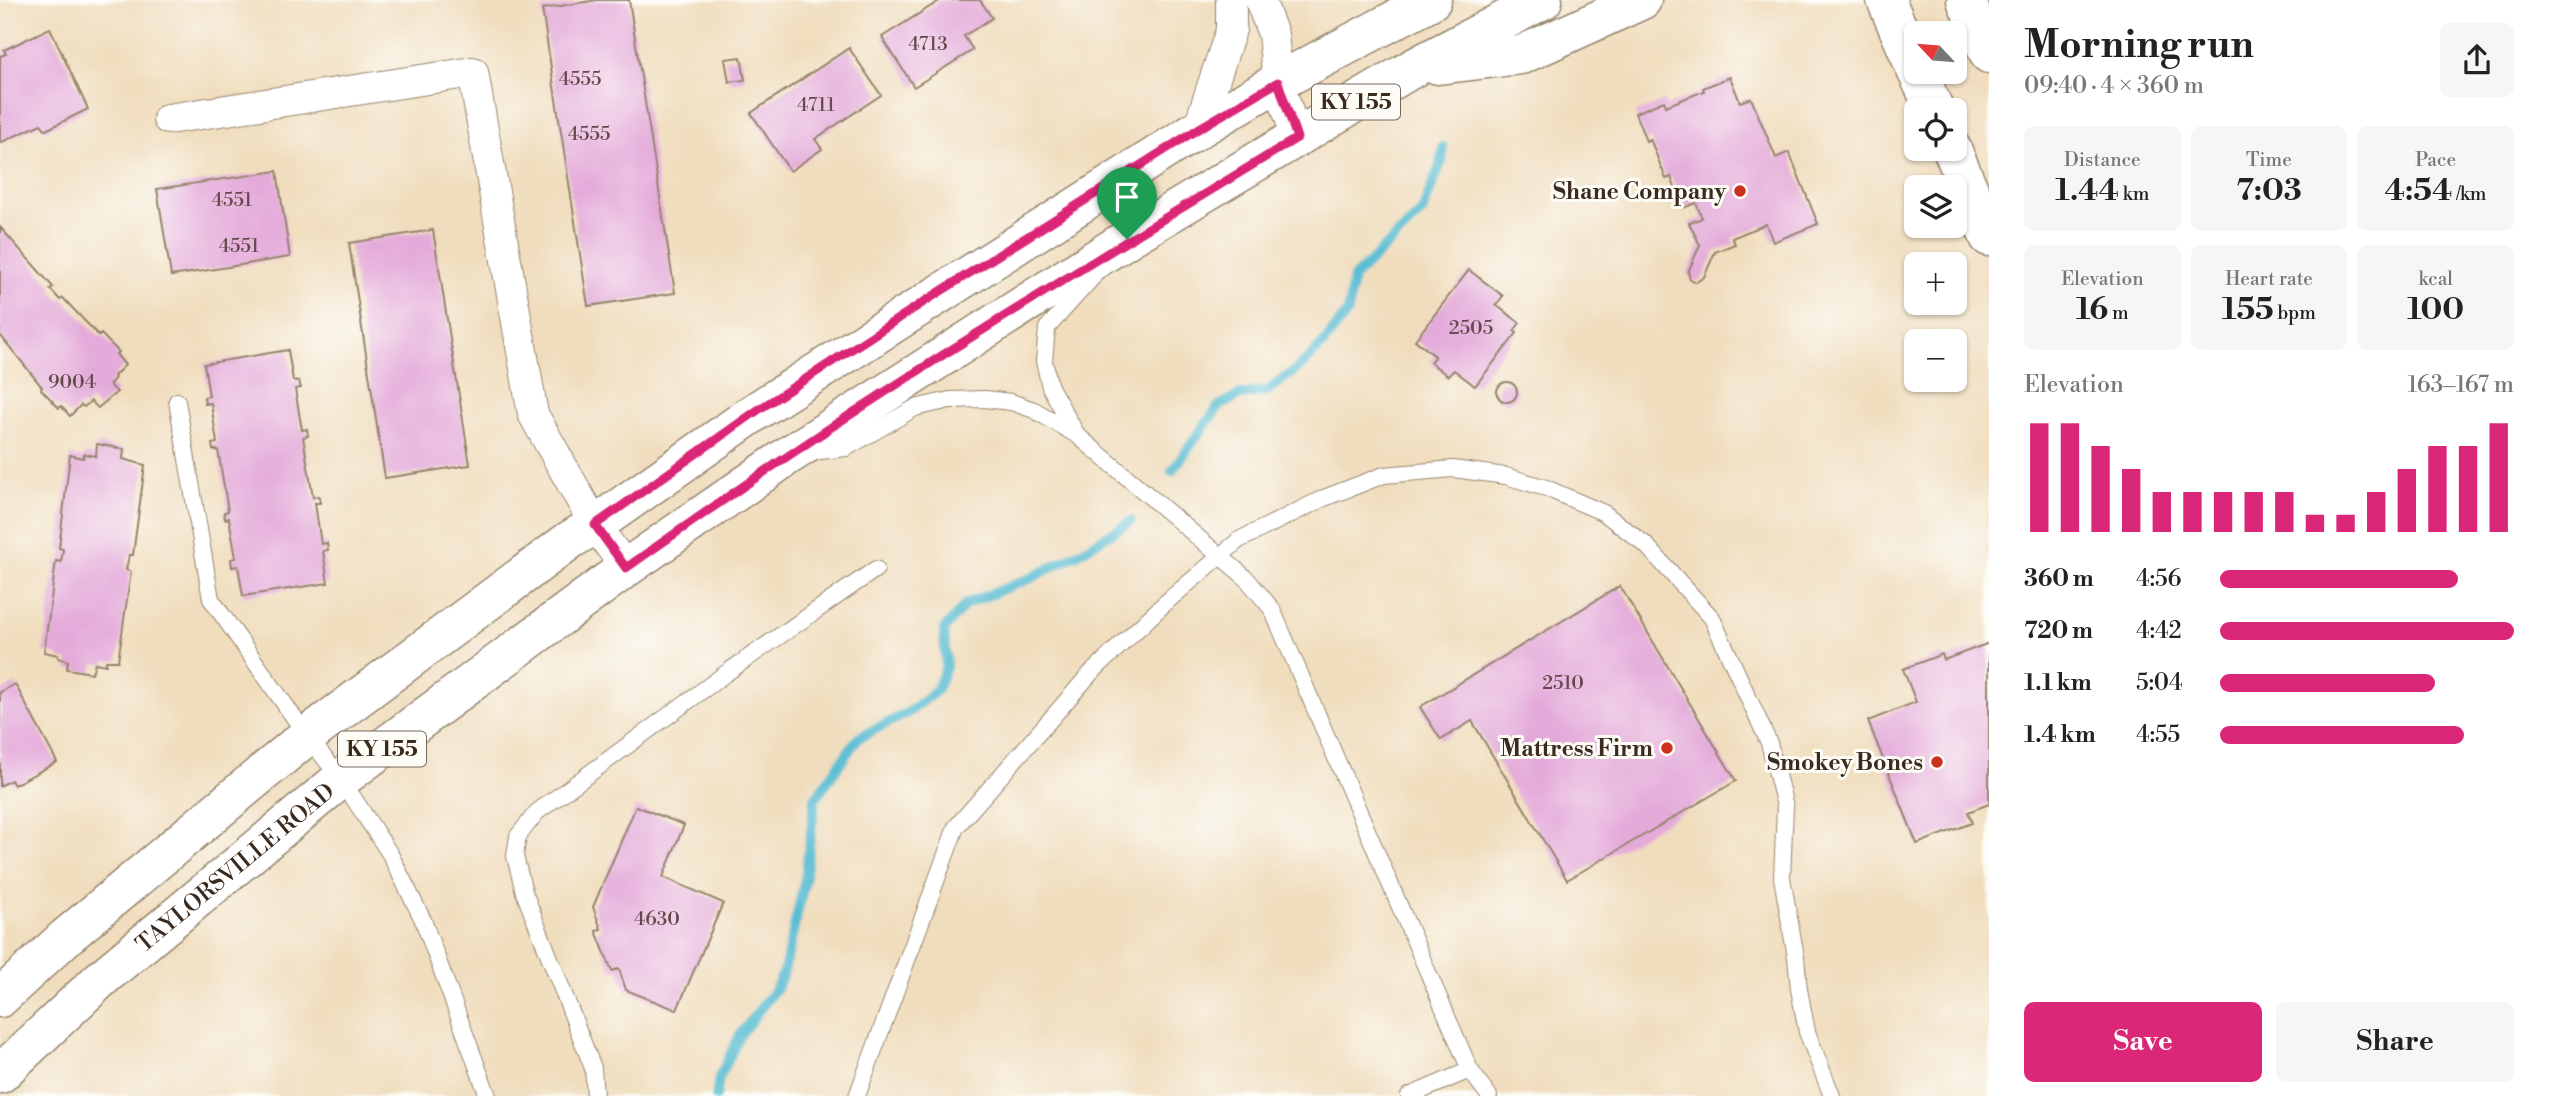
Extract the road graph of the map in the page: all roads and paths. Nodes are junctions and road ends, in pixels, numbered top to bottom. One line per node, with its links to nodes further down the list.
1 (1231, 0): 13 (street)
2 (1260, 0): 11 (street)
3 (1432, 0): 11 (main road, KY 155)
4 (1543, 0): 10 (main road, TAYLORSVILLE ROAD / KY 155)
5 (1642, 0): 10 (main road)
6 (1966, 0): 9 (main road)
7 (1882, 7): 8 (main road)
8 (1904, 47)
9 (1989, 54)
10 (1415, 67): 14 (main road, TAYLORSVILLE ROAD / KY 155)
11 (1278, 82): 13 (main road, KY 155); 14 (street)
12 (168, 119): 21 (street)
13 (1198, 129): 21 (main road, KY 155)
14 (1297, 138): 17 (main road, TAYLORSVILLE ROAD / KY 155)
15 (1957, 161): 16 (main road)
16 (1989, 237)
17 (1127, 239): 19 (lane); 20 (main road, TAYLORSVILLE ROAD / KY 155)
18 (177, 401): 25 (lane)
19 (1077, 435): 20 (lane); 22 (lane)
20 (789, 455): 23 (main road, TAYLORSVILLE ROAD / KY 155)
21 (595, 525): 23 (street); 25 (main road, KY 155)
22 (1221, 556): 28 (lane); 32 (lane); 35 (lane)
23 (626, 568): 26 (main road, TAYLORSVILLE ROAD / KY 155)
24 (876, 569): 31 (lane)
25 (307, 736): 26 (lane); 27 (main road, KY 155)
26 (341, 779): 29 (main road, TAYLORSVILLE ROAD / KY 155); 30 (lane)
27 (0, 998)
28 (1470, 1070): 33 (lane); 34 (lane)
29 (0, 1073)
30 (488, 1096)
31 (595, 1096)
32 (857, 1096)
33 (1409, 1096)
34 (1489, 1096)
35 (1832, 1096)

